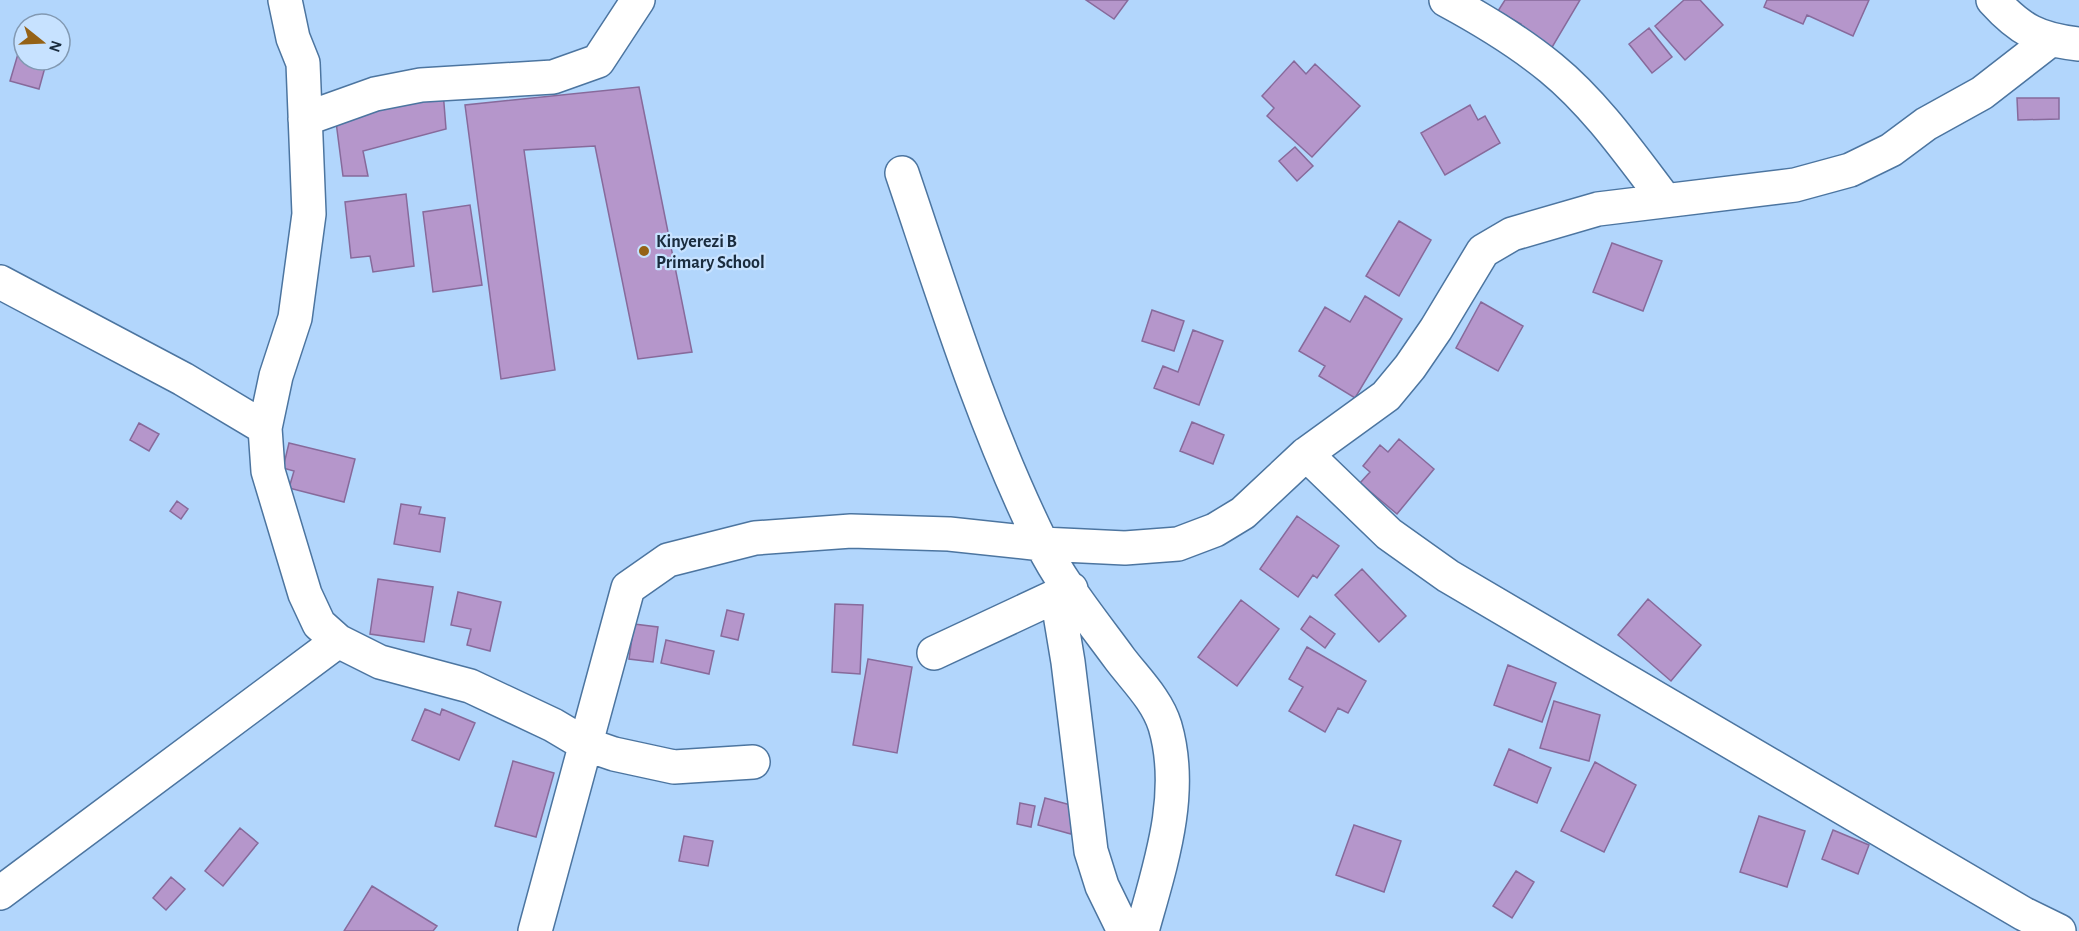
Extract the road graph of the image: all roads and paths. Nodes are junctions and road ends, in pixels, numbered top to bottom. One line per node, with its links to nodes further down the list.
1 (285, 0): 6 (street)
2 (638, 0): 6 (street)
3 (1446, 0): 8 (street)
4 (1993, 0): 5 (street)
5 (2064, 42): 8 (street)
6 (304, 119): 10 (street)
7 (902, 173): 12 (street)
8 (1665, 200): 11 (street)
9 (0, 282): 10 (street)
10 (266, 428): 14 (street)
11 (1306, 454): 12 (street); 22 (street)
12 (1042, 544): 13 (street); 16 (street)
13 (1064, 592): 15 (street); 20 (street); 21 (street)
14 (338, 641): 16 (street); 18 (street)
15 (934, 653)
16 (585, 744): 17 (street); 19 (street)
17 (753, 762)
18 (0, 893)
19 (535, 931)
20 (1124, 931)
21 (1142, 931)
22 (2059, 931)

